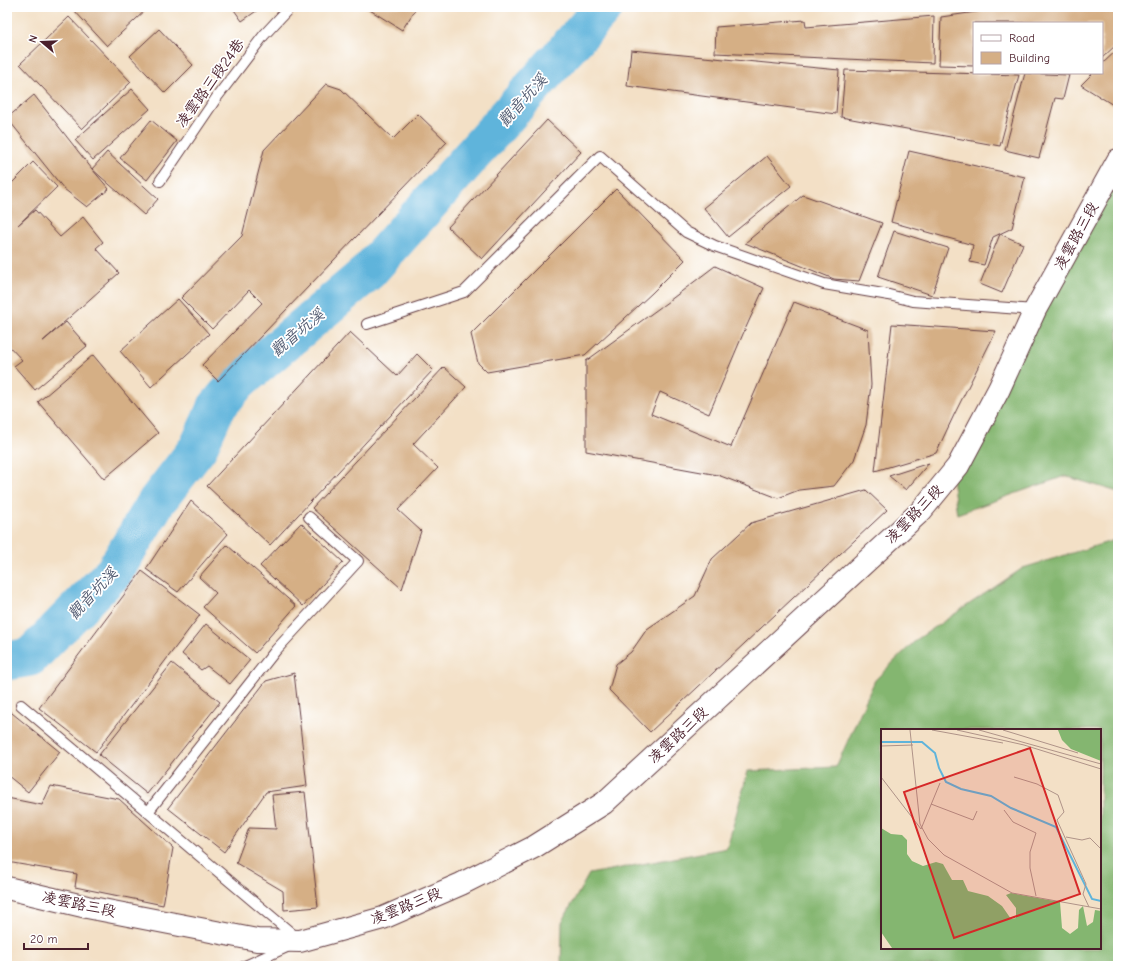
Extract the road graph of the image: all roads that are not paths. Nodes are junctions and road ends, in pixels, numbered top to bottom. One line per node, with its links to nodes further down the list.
1 (290, 7): 3 (lane, 凌雲路三段24巷)
2 (1118, 160): 4 (street, 凌雲路三段)
3 (160, 181)
4 (1035, 310): 5 (lane); 10 (street, 凌雲路三段)
5 (368, 324)
6 (309, 517): 8 (lane)
7 (21, 705): 8 (lane)
8 (148, 812): 10 (lane)
9 (7, 888): 10 (street, 凌雲路三段)
10 (300, 941): 11 (lane)
11 (245, 966)

